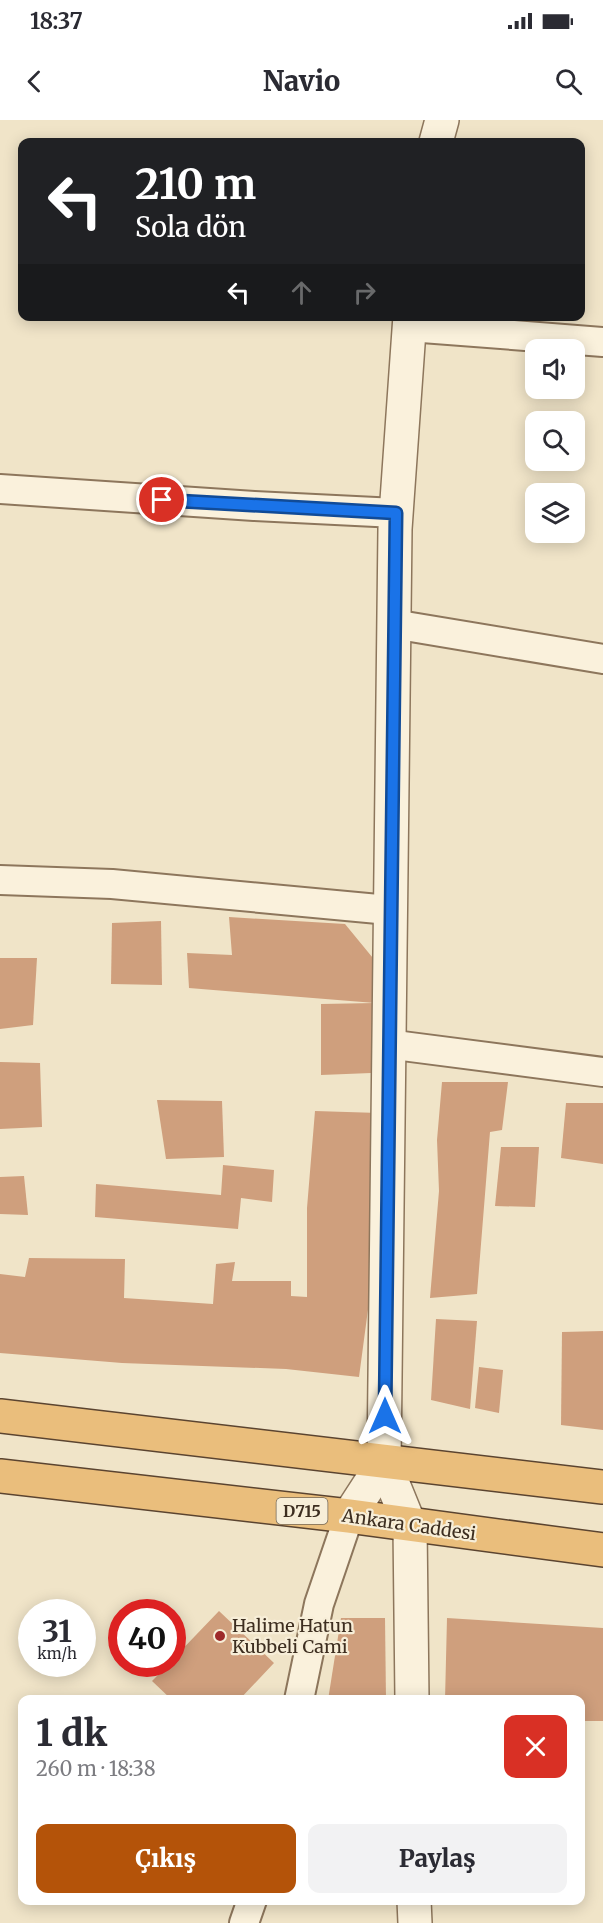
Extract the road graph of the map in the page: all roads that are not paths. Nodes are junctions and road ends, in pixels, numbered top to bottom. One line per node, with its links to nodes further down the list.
1 (418, 120): 3 (street)
2 (442, 120): 4 (street)
3 (418, 138)
4 (437, 138)
5 (410, 322): 6 (street); 8 (street)
6 (603, 342)
7 (0, 489): 8 (street)
8 (396, 513): 9 (street)
9 (393, 624): 10 (street); 12 (street)
10 (603, 659)
11 (0, 880): 12 (street)
12 (390, 910): 13 (street)
13 (387, 1044): 14 (street); 16 (street)
14 (603, 1072)
15 (0, 1416): 16 (highway)
16 (384, 1462): 18 (highway); 19 (street); 20 (street)
17 (0, 1476): 19 (highway, Ankara Caddesi / D715)
18 (603, 1487)
19 (349, 1516): 20 (highway, Ankara Caddesi / D715); 22 (street)
20 (410, 1526): 21 (highway, Ankara Caddesi / D715); 23 (street)
21 (603, 1550)
22 (300, 1695)
23 (412, 1695)
24 (250, 1905): 26 (street)
25 (414, 1905): 27 (street)
26 (244, 1923)
27 (415, 1923)

